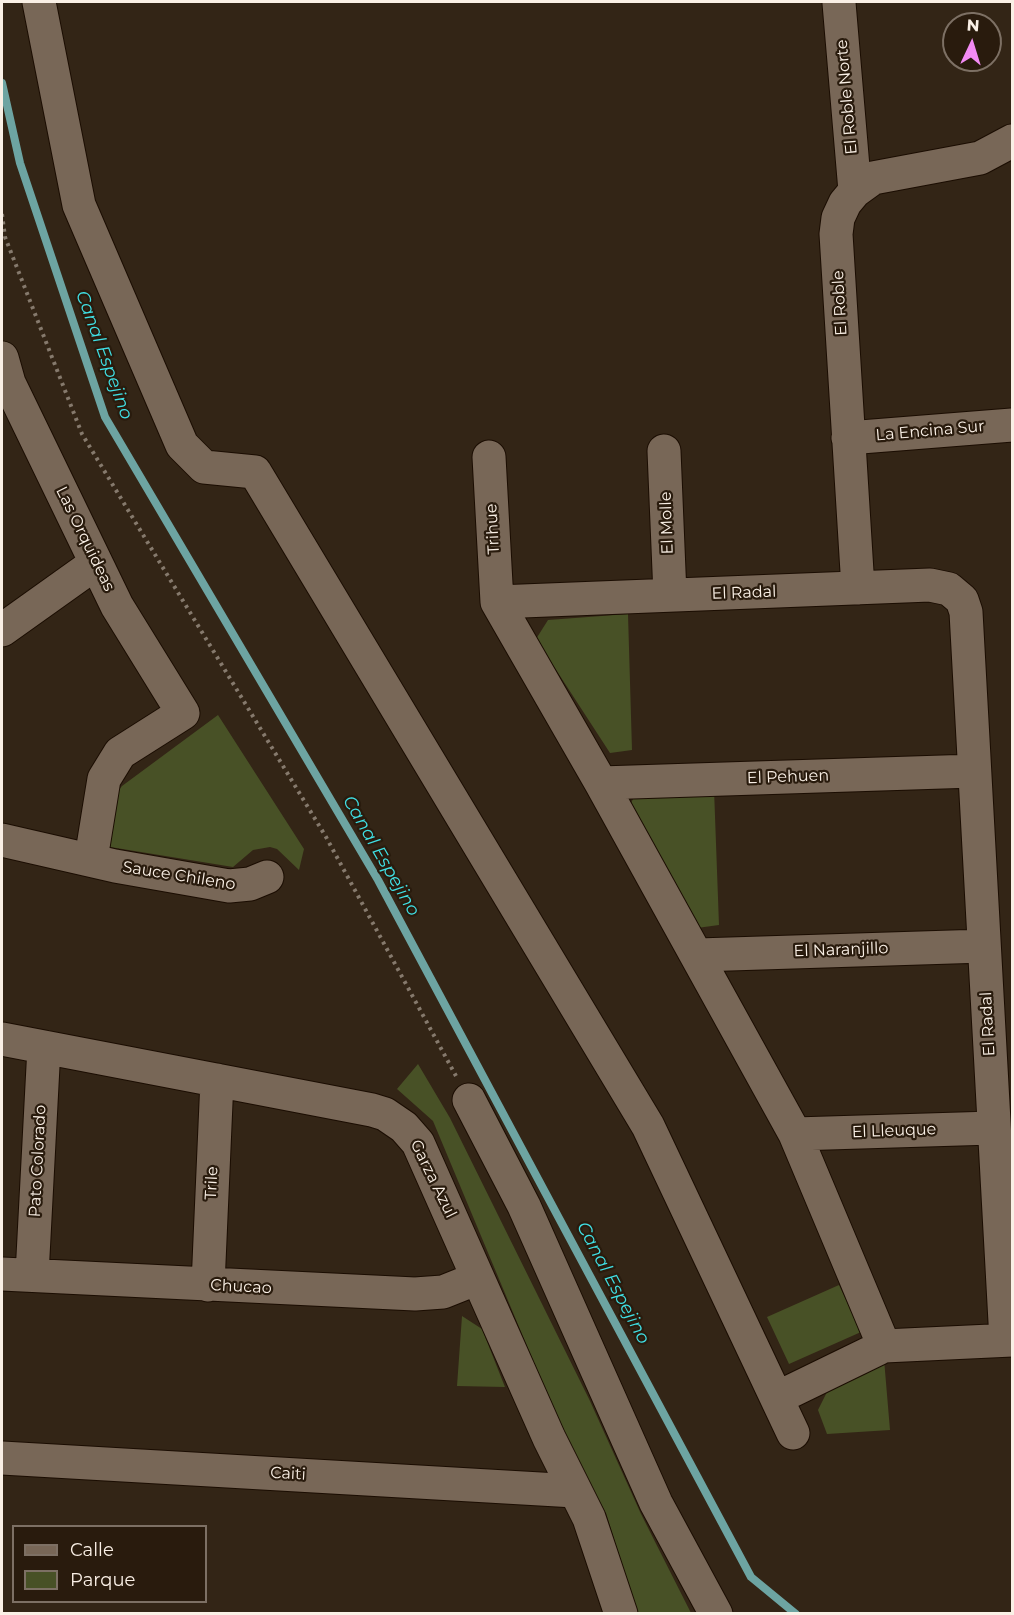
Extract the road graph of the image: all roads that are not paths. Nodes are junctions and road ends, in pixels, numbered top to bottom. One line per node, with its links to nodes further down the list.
1 (39, 2): 34 (street)
2 (838, 3): 4 (street, El Roble Norte)
3 (1012, 141): 4 (street)
4 (855, 191): 7 (street, El Roble)
5 (4, 376): 10 (street, Las Orquideas)
6 (1012, 425): 7 (street, La Encina Sur)
7 (848, 438): 11 (street, El Roble)
8 (664, 451): 12 (street, El Molle)
9 (489, 457): 13 (street, Trihue)
10 (96, 563): 14 (street); 18 (street, Las Orquideas)
11 (858, 588): 12 (street, El Radal); 15 (street, El Radal)
12 (670, 595): 13 (street, El Radal)
13 (497, 602): 16 (street)
14 (2, 630)
15 (974, 771): 16 (street, El Pehuen); 20 (street, El Radal)
16 (601, 783): 21 (street)
17 (2, 840): 18 (street, Sauce Chileno)
18 (91, 859): 19 (street, Sauce Chileno)
19 (267, 877)
20 (984, 946): 21 (street, El Naranjillo); 26 (street, El Radal)
21 (698, 955): 27 (street)
22 (2, 1039): 23 (street, Garza Azul)
23 (44, 1047): 24 (street, Garza Azul); 29 (street, Pato Colorado)
24 (217, 1080): 30 (street, Garza Azul); 31 (street, Trile)
25 (470, 1100): 39 (street)
26 (993, 1128): 27 (street, El Lleuque); 28 (street, El Radal)
27 (795, 1134): 33 (street)
28 (1005, 1188): 32 (street, El Radal)
29 (17, 1274): 31 (street, Chucao)
30 (478, 1278): 31 (street, Chucao); 37 (street, Garza Azul)
31 (208, 1285)
32 (1009, 1340): 33 (street, El Radal)
33 (884, 1346): 34 (street, El Radal)
34 (777, 1398): 35 (street)
35 (793, 1433)
36 (2, 1458): 37 (street, Caiti)
37 (575, 1491): 38 (street, Garza Azul)
38 (621, 1614)
39 (716, 1614)

